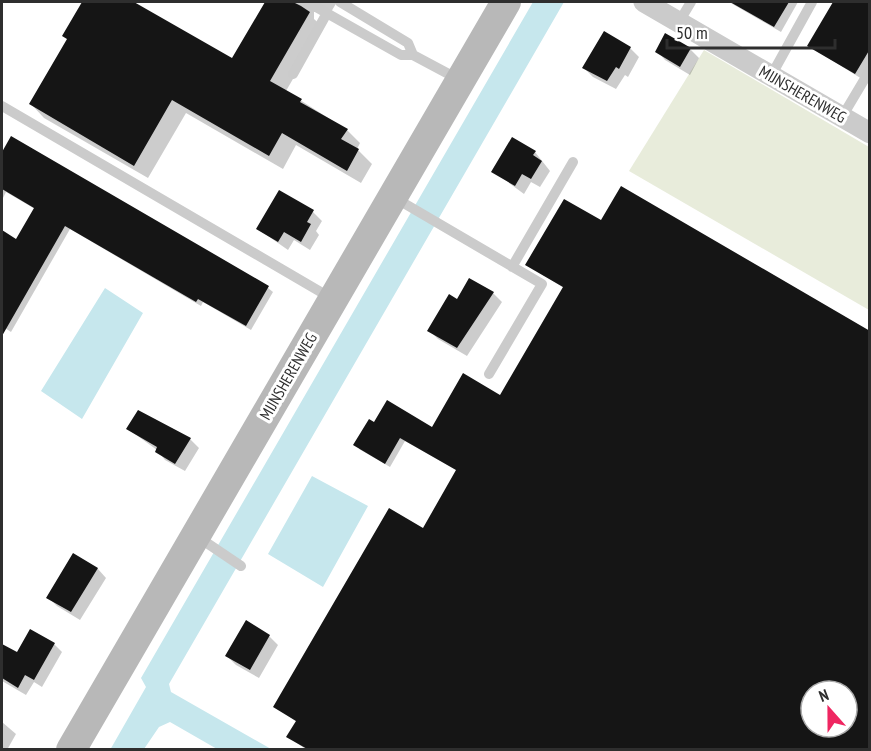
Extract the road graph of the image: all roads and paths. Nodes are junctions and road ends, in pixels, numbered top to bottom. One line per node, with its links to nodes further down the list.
1 (307, 2): 7 (lane)
2 (340, 2): 9 (lane)
3 (503, 2): 13 (street, MIJNSHERENWEG)
4 (644, 2): 8 (street, MIJNSHERENWEG)
5 (691, 2): 8 (lane)
6 (812, 2): 12 (lane)
7 (327, 13): 9 (lane); 11 (lane)
8 (679, 22): 12 (street, MIJNSHERENWEG)
9 (413, 55): 13 (lane)
10 (870, 70): 15 (lane)
11 (293, 74)
12 (771, 76): 15 (street, MIJNSHERENWEG)
13 (460, 80): 18 (street, MIJNSHERENWEG)
14 (2, 106): 20 (lane)
15 (842, 117): 16 (street, MIJNSHERENWEG)
16 (870, 133)
17 (573, 162): 19 (lane)
18 (392, 197): 19 (lane); 20 (street, MIJNSHERENWEG)
19 (512, 267): 21 (lane)
20 (333, 299): 22 (street, MIJNSHERENWEG)
21 (489, 374)
22 (205, 541): 23 (lane); 24 (street, MIJNSHERENWEG)
23 (241, 566)
24 (71, 750)

